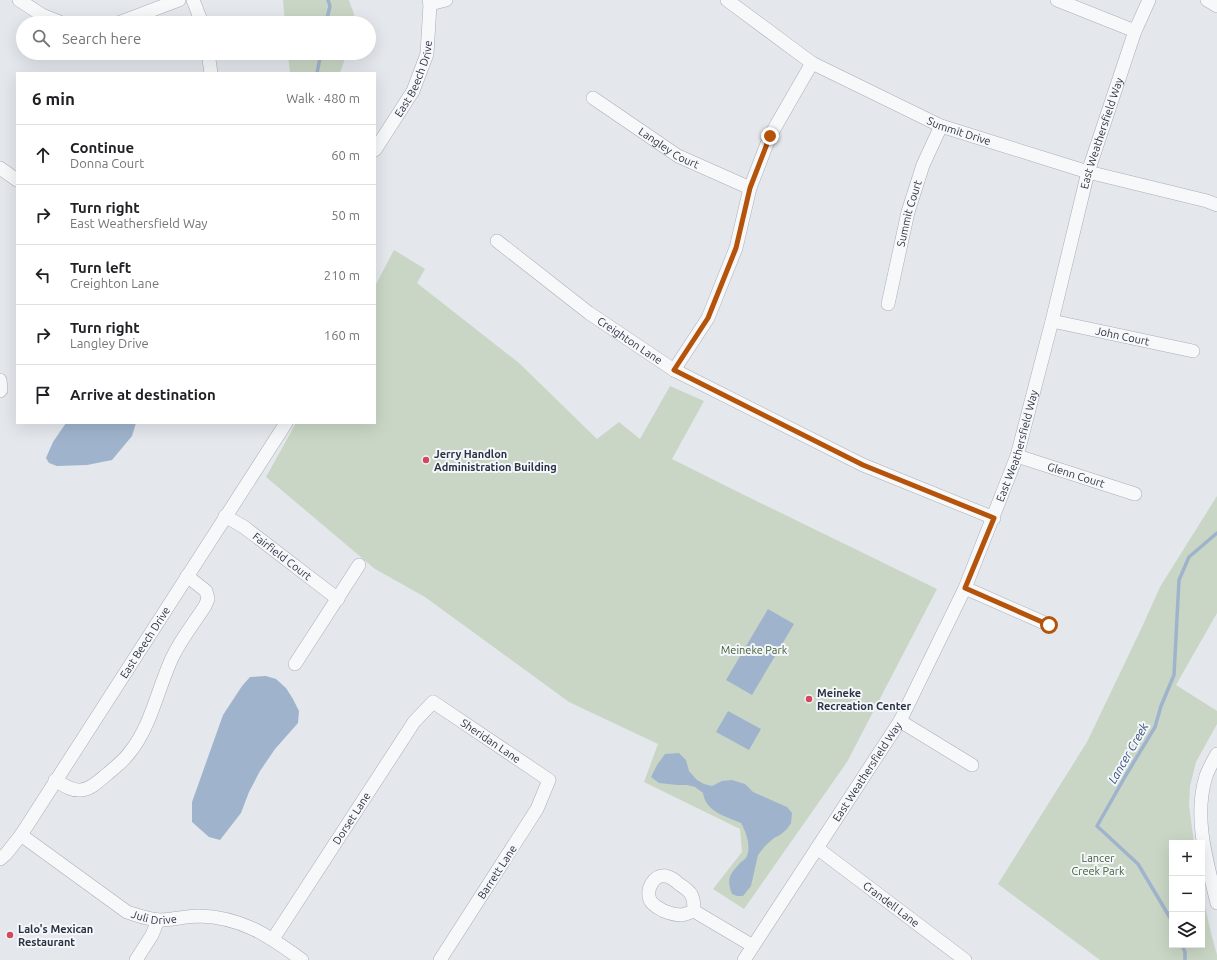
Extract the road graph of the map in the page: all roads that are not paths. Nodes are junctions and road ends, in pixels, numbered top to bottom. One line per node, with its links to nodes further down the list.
1 (19, 0): 11 (street)
2 (179, 0): 12 (street)
3 (193, 0): 13 (street)
4 (446, 0): 9 (street)
5 (727, 0): 16 (street, Summit Drive)
6 (1057, 0): 14 (street)
7 (1149, 0): 14 (street, East Weathersfield Way)
8 (1207, 0): 10 (street)
9 (429, 2): 20 (street, East Beech Drive)
10 (1217, 6)
11 (44, 16)
12 (137, 16)
13 (199, 16)
14 (1135, 31): 22 (street, East Weathersfield Way)
15 (209, 60): 17 (street)
16 (812, 63): 19 (street, Summit Drive); 24 (street)
17 (211, 72)
18 (593, 98): 24 (street, Langley Court)
19 (941, 126): 22 (street, Summit Drive); 27 (street, Summit Court)
20 (376, 148)
21 (0, 168): 23 (street)
22 (1088, 172): 25 (street, Summit Drive); 28 (street, East Weathersfield Way)
23 (16, 179)
24 (750, 188): 30 (street)
25 (1217, 205)
26 (497, 241): 30 (street, Creighton Lane)
27 (888, 304)
28 (1052, 321): 29 (street, John Court); 34 (street, East Weathersfield Way)
29 (1193, 351)
30 (674, 370): 37 (street, Creighton Lane)
31 (0, 380): 32 (street)
32 (0, 391)
33 (285, 424): 36 (street, East Beech Drive)
34 (1017, 456): 35 (street, Glenn Court); 37 (street, East Weathersfield Way)
35 (1135, 494)
36 (225, 516): 39 (street, East Beech Drive); 41 (street, Fairfield Court)
37 (994, 518): 40 (street, East Weathersfield Way)
38 (359, 565): 41 (street)
39 (187, 576): 48 (street, East Beech Drive); 48 (street)
40 (965, 588): 42 (street); 45 (street, East Weathersfield Way)
41 (338, 598): 43 (street)
42 (1049, 625)
43 (295, 664)
44 (433, 702): 49 (street, Sheridan Lane); 56 (street, Dorset Lane)
45 (900, 721): 47 (street); 51 (street, East Weathersfield Way)
46 (1217, 754): 53 (street)
47 (972, 764)
48 (55, 780): 50 (street, East Beech Drive)
49 (549, 780): 61 (street, Barrett Lane)
50 (21, 835): 52 (street, East Beech Drive); 55 (street, Juli Drive)
51 (817, 848): 57 (street, East Weathersfield Way); 58 (street, Crandell Lane)
52 (0, 859)
53 (1217, 903)
54 (694, 911): 57 (street)
55 (158, 920): 56 (street, Juli Drive); 59 (street)
56 (274, 939): 60 (street, Juli Drive)
57 (753, 946): 62 (street, East Weathersfield Way)
58 (950, 955): 63 (street, Crandell Lane)
59 (136, 960)
60 (302, 960)
61 (440, 960)
62 (744, 960)
63 (966, 960)

